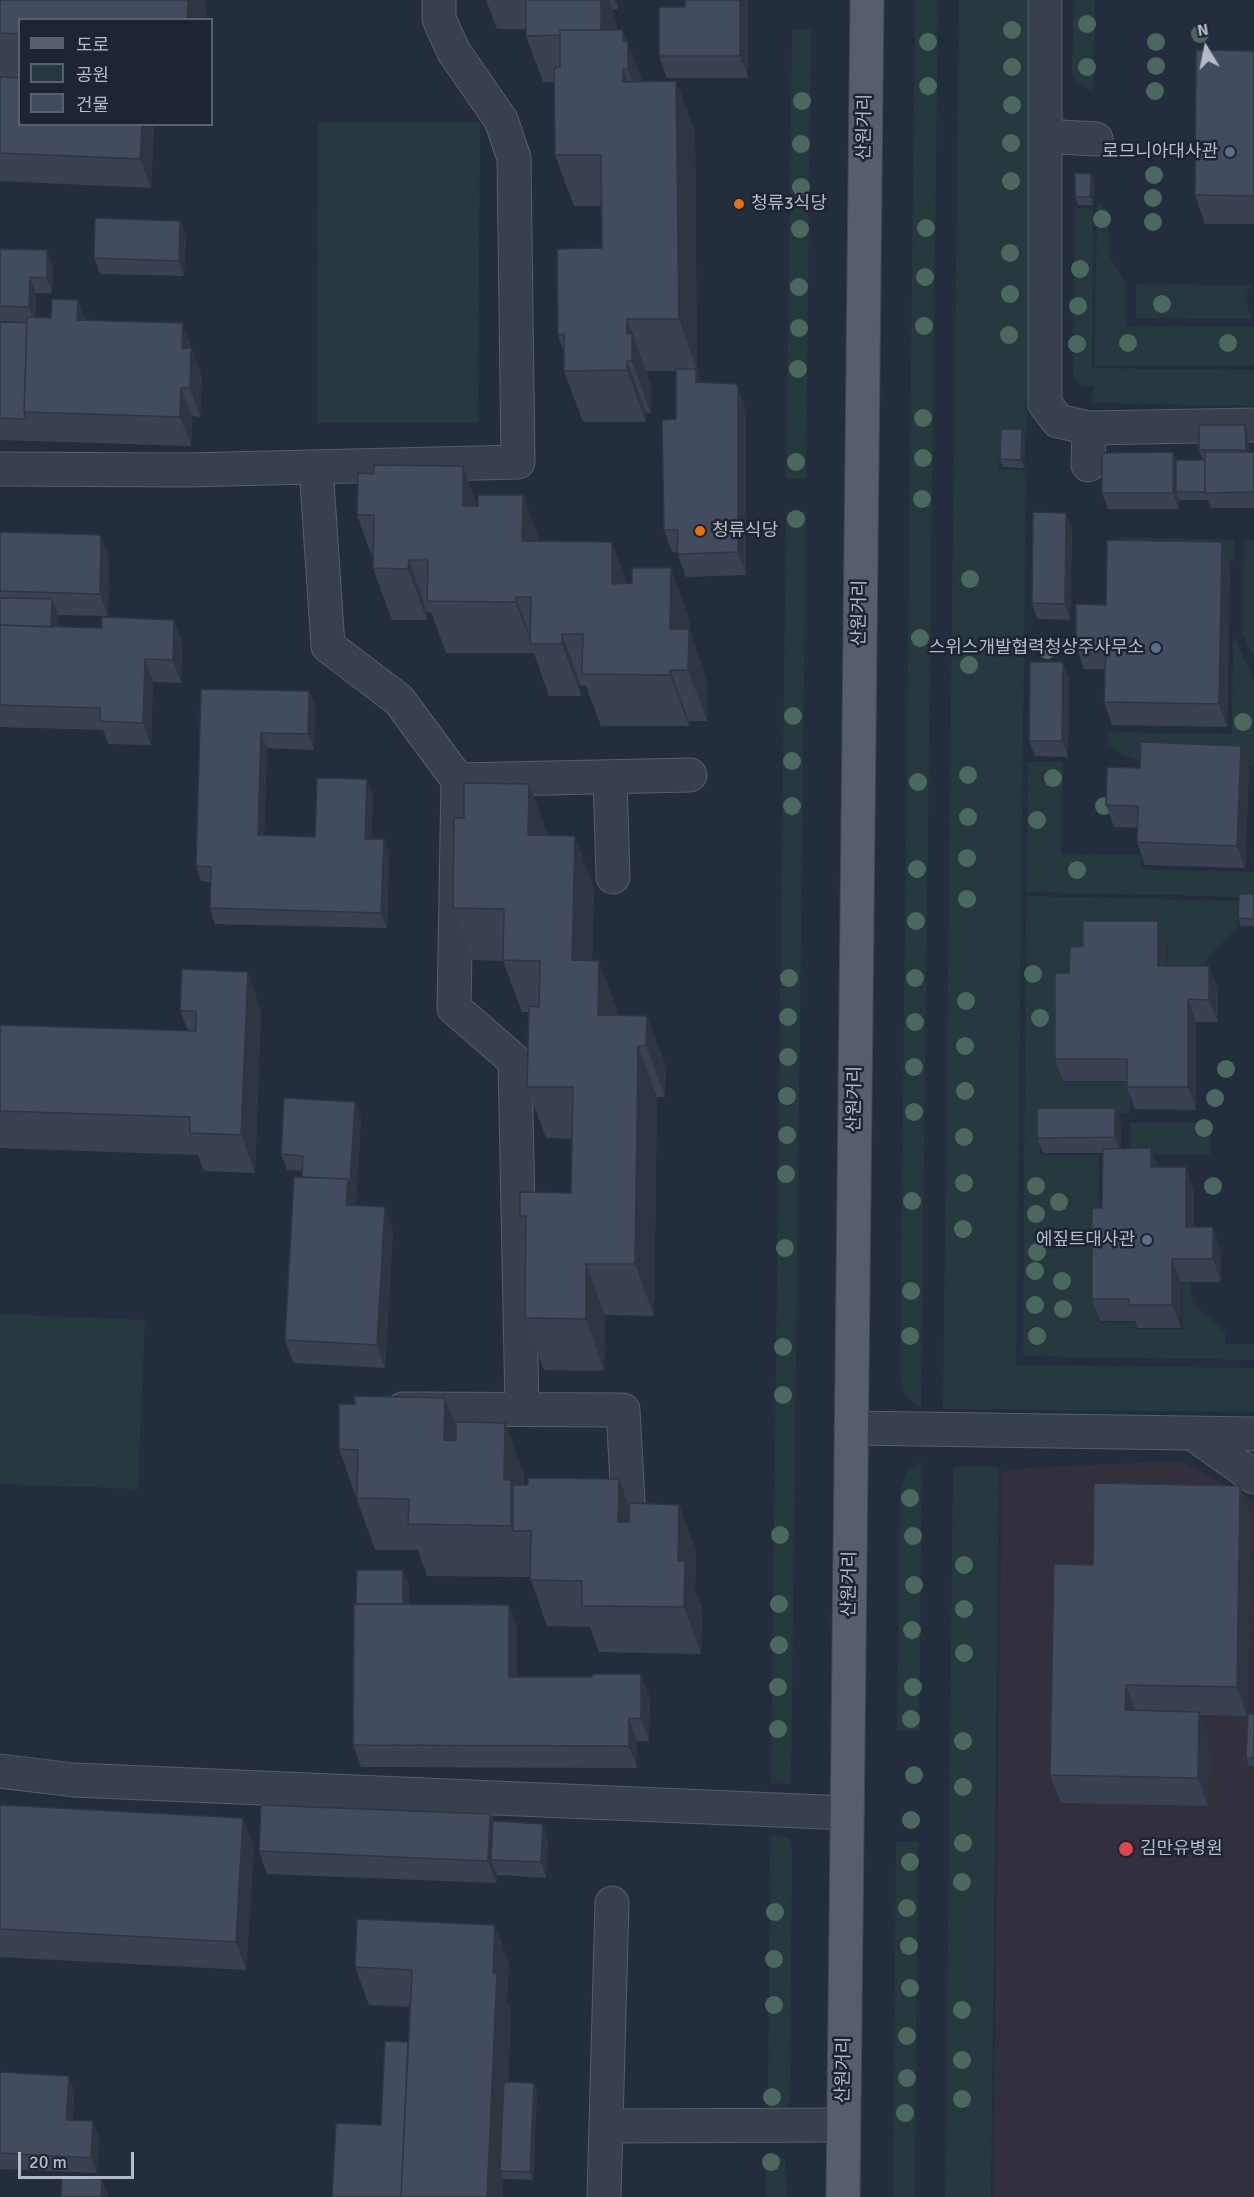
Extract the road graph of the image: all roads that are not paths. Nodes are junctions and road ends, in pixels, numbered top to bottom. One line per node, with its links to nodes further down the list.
1 (439, 0): 9 (street)
2 (867, 0): 17 (main road, 산원거리)
3 (1045, 0): 4 (street)
4 (1045, 136): 5 (street); 7 (street)
5 (1096, 139)
6 (1254, 424): 7 (street)
7 (1089, 428): 8 (street)
8 (1088, 465)
9 (316, 467): 10 (street); 13 (street)
10 (0, 469)
11 (690, 775): 12 (street)
12 (610, 777): 13 (street); 14 (street)
13 (458, 780): 15 (street)
14 (613, 877)
15 (522, 1408): 16 (street); 21 (street)
16 (374, 1410)
17 (851, 1428): 18 (street); 23 (main road, 산원거리)
18 (1192, 1432): 19 (street); 20 (street)
19 (1254, 1434)
20 (1254, 1477)
21 (628, 1501)
22 (0, 1771): 23 (street)
23 (847, 1813): 25 (main road, 산원거리)
24 (612, 1903): 26 (street)
25 (843, 2125): 26 (street); 28 (main road, 산원거리)
26 (606, 2126): 27 (street)
27 (604, 2197)
28 (843, 2197)

